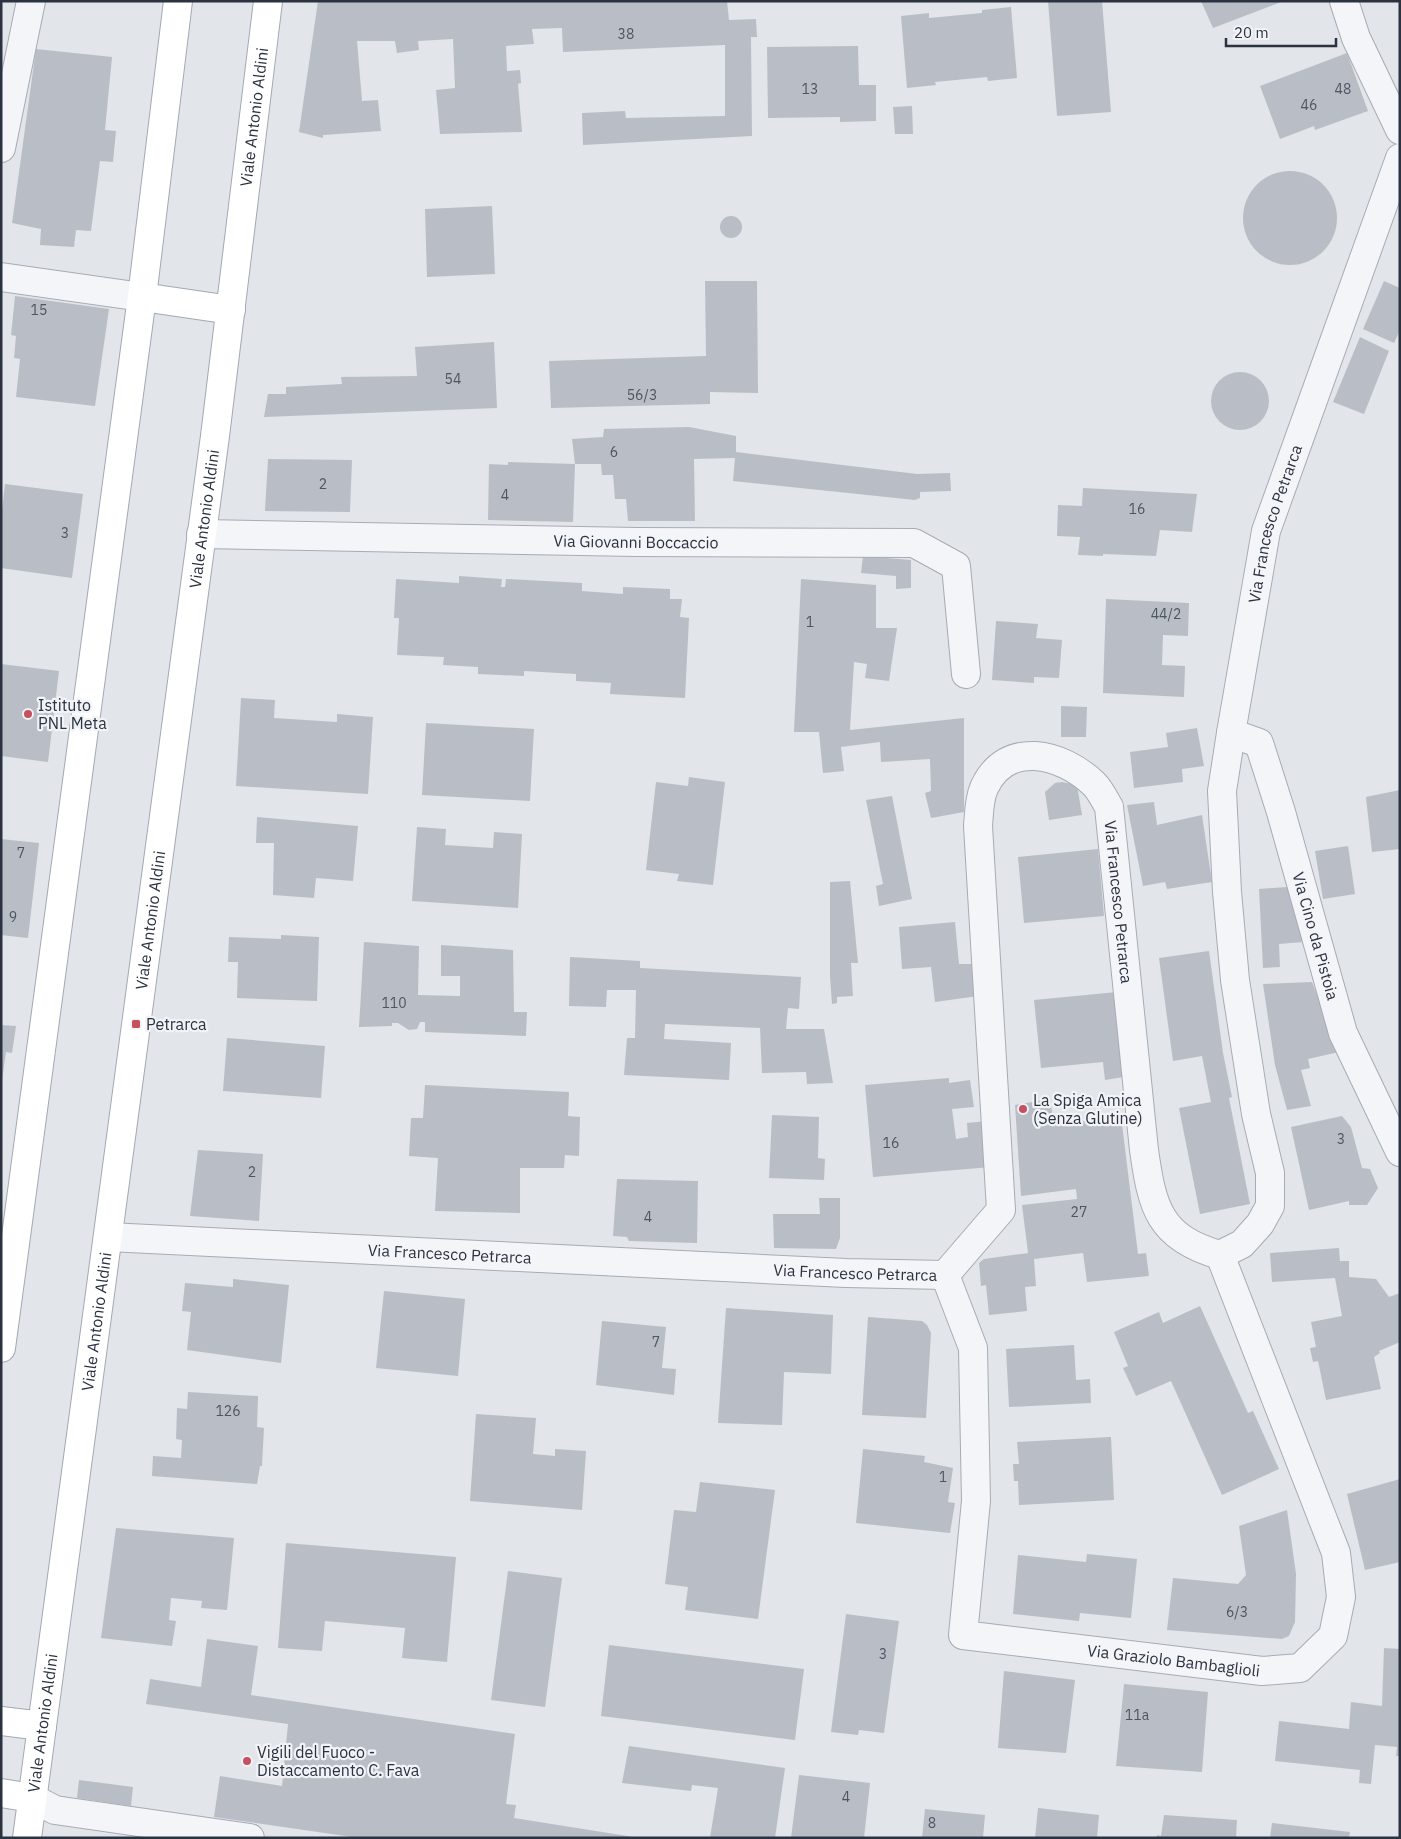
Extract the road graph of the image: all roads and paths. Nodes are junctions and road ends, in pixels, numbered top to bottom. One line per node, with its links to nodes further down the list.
1 (31, 1): 6 (street)
2 (178, 1): 9 (main road)
3 (268, 1): 10 (main road, Viale Antonio Aldini)
4 (1344, 1): 5 (street)
5 (1400, 130)
6 (1, 148)
7 (1400, 158): 13 (street, Via Francesco Petrarca)
8 (1, 277): 9 (street)
9 (142, 297): 10 (main road); 18 (main road)
10 (231, 310): 11 (main road, Viale Antonio Aldini)
11 (201, 534): 12 (street, Via Giovanni Boccaccio); 15 (main road, Viale Antonio Aldini)
12 (966, 674)
13 (1231, 732): 14 (street, Via Cino da Pistoia); 16 (street, Via Francesco Petrarca)
14 (1400, 1152)
15 (108, 1237): 17 (street, Via Francesco Petrarca); 20 (main road, Viale Antonio Aldini)
16 (1220, 1255): 17 (street, Via Francesco Petrarca); 17 (street, Via Graziolo Bambaglioli)
17 (946, 1275)
18 (1, 1348)
19 (1, 1721): 20 (main road)
20 (42, 1726): 22 (main road, Viale Antonio Aldini)
21 (1, 1793): 22 (main road)
22 (32, 1798): 23 (main road, Viale Antonio Aldini); 24 (street)
23 (27, 1838)
24 (250, 1838)

